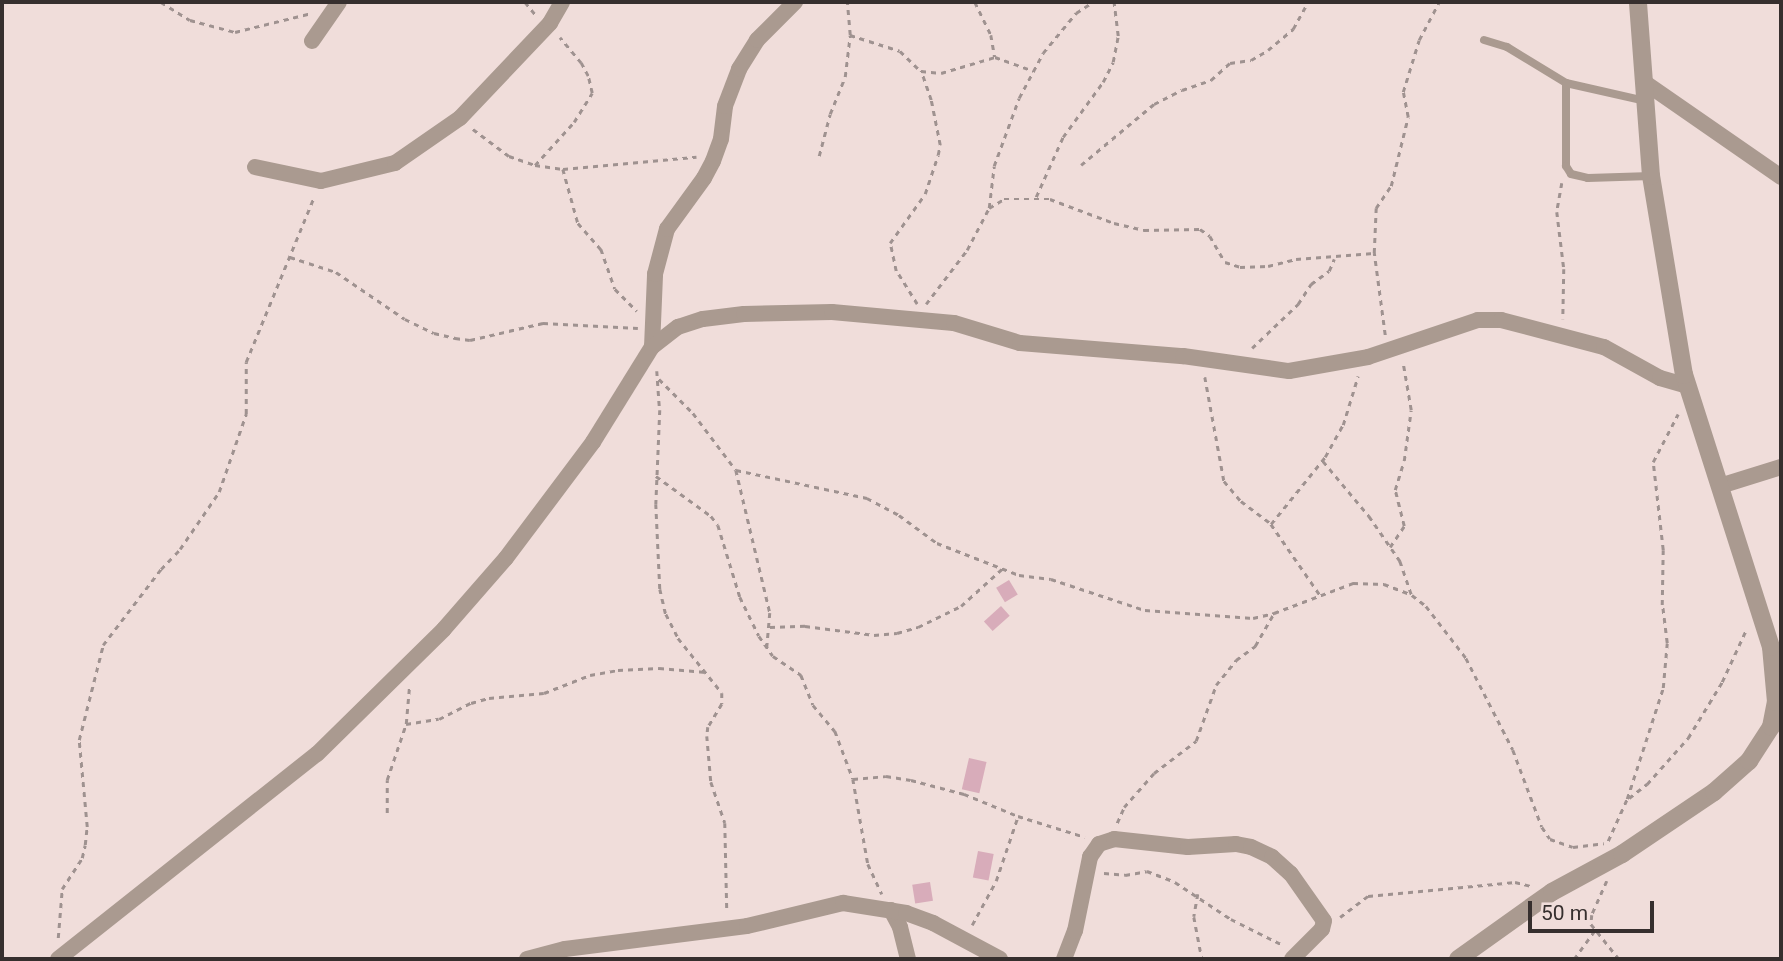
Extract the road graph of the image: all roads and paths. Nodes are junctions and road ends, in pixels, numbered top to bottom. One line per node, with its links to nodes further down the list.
1 (161, 2): 11 (path)
2 (562, 2): 12 (street)
3 (795, 2): 23 (street)
4 (847, 2): 13 (path)
5 (975, 2): 16 (path)
6 (1093, 2): 18 (path)
7 (1114, 2): 33 (path)
8 (1308, 2): 26 (path)
9 (1439, 2): 35 (path)
10 (1638, 2): 19 (street)
11 (336, 8): 15 (street)
12 (546, 26): 22 (street); 25 (path)
13 (850, 35): 17 (path); 24 (path)
14 (1484, 40): 20 (lane)
15 (312, 41)
16 (995, 57): 17 (path); 18 (path)
17 (922, 71): 34 (path)
18 (1034, 71): 34 (path)
19 (1644, 82): 21 (street); 31 (street)
20 (1566, 83): 21 (lane); 27 (lane)
21 (1646, 101): 30 (street)
22 (460, 118): 25 (path); 32 (street)
23 (715, 155): 29 (path); 38 (street)
24 (819, 156)
25 (534, 165): 29 (path)
26 (1081, 165)
27 (1566, 166): 30 (lane); 39 (path)
28 (255, 167): 32 (street)
29 (564, 169): 38 (path)
30 (1651, 176): 46 (street)
31 (1781, 177)
32 (321, 181): 36 (path)
33 (1036, 197): 34 (path); 37 (path)
34 (989, 208)
35 (1374, 253): 37 (path); 41 (path)
36 (290, 257): 38 (path); 80 (path)
37 (1334, 257): 44 (path)
38 (653, 328): 40 (street)
39 (1563, 336): 41 (street); 46 (street)
40 (652, 347): 42 (street); 45 (path); 61 (street)
41 (1394, 348): 43 (street); 53 (path)
42 (1202, 359): 44 (street); 52 (path)
43 (1361, 359): 44 (street); 47 (path)
44 (1240, 365)
45 (659, 379): 49 (path); 50 (path)
46 (1685, 386): 51 (street); 65 (path)
47 (1322, 461): 52 (path); 53 (path)
48 (1781, 467): 51 (street)
49 (736, 470): 54 (path); 59 (path)
50 (656, 476): 60 (path); 62 (path)
51 (1720, 486): 57 (street)
52 (1271, 524): 55 (path)
53 (1390, 547): 56 (path)
54 (1003, 568): 58 (path); 59 (path)
55 (1320, 595): 56 (path); 58 (path)
56 (1412, 595): 69 (path)
57 (1757, 604): 65 (path); 71 (street)
58 (1275, 613): 68 (path)
59 (770, 627): 60 (path)
60 (766, 648): 64 (path)
61 (410, 663): 63 (path); 80 (street)
62 (706, 672): 63 (path); 76 (path)
63 (406, 724): 66 (path)
64 (853, 779): 67 (path); 74 (path)
65 (1627, 799): 69 (path)
66 (387, 813)
67 (1018, 816): 68 (path); 78 (path)
68 (1108, 840): 70 (street); 75 (street)
69 (1607, 842): 71 (path)
70 (1087, 870): 73 (path); 84 (street)
71 (1605, 872): 72 (street); 77 (path)
72 (1552, 891): 75 (path); 86 (street)
73 (1198, 894): 79 (path); 85 (path)
74 (891, 910): 76 (street); 78 (street); 82 (street)
75 (1325, 924): 79 (street)
76 (727, 929): 81 (street)
77 (1594, 930): 87 (path); 88 (path)
78 (963, 940): 83 (street)
79 (1293, 957)
80 (58, 959)
81 (527, 959)
82 (908, 959)
83 (1000, 959)
84 (1064, 959)
85 (1202, 959)
86 (1458, 959)
87 (1574, 959)
88 (1619, 959)

